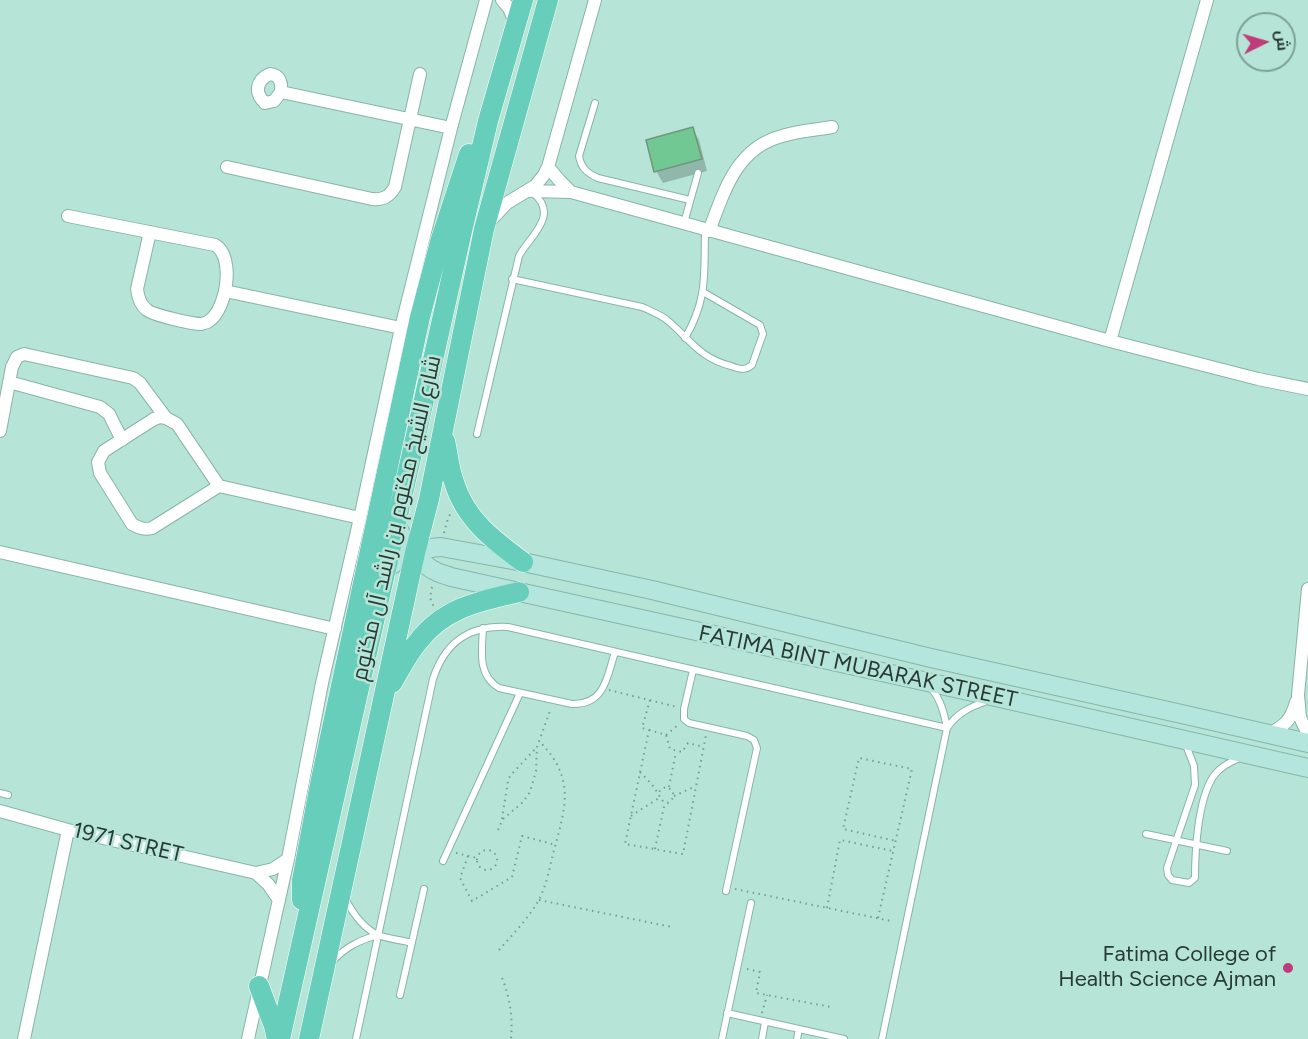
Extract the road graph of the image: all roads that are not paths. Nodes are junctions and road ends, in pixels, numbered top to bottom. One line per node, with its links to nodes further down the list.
1 (486, 0): 14 (street)
2 (502, 0): 7 (street)
3 (523, 0): 7 (main road, شارع الشيخ مكتوم بن راشد آل مكتوم)
4 (548, 0): 23 (main road, شارع الشيخ مكتوم بن راشد آل مكتوم)
5 (595, 0): 16 (street)
6 (1207, 0): 31 (street)
7 (516, 25): 12 (main road, شارع الشيخ مكتوم بن راشد آل مكتوم)
8 (420, 74): 11 (street)
9 (281, 92): 11 (street)
10 (595, 103): 20 (lane)
11 (410, 120): 14 (street); 15 (street)
12 (488, 121): 41 (main road, شارع الشيخ مكتوم بن راشد آل مكتوم); 90 (main road)
13 (832, 127): 24 (street)
14 (451, 128): 29 (street)
15 (227, 166)
16 (549, 167): 18 (street); 19 (street)
17 (698, 173): 20 (lane)
18 (530, 190): 19 (street); 23 (street); 26 (lane)
19 (571, 192): 22 (street)
20 (690, 200): 22 (lane)
21 (68, 216): 25 (street)
22 (684, 223): 24 (street)
23 (484, 229): 37 (main road, شارع الشيخ مكتوم بن راشد آل مكتوم)
24 (707, 230): 28 (lane); 31 (street)
25 (150, 232): 27 (street); 27 (street)
26 (512, 279): 30 (lane); 39 (lane)
27 (225, 291): 29 (street)
28 (703, 292): 30 (lane); 30 (lane)
29 (401, 328): 44 (street)
30 (685, 338)
31 (1110, 341): 32 (street)
32 (1258, 379): 34 (street); 35 (street)
33 (9, 382): 36 (street); 38 (street); 40 (street)
34 (1308, 389)
35 (1308, 398)
36 (166, 418): 40 (street); 42 (street)
37 (443, 428): 43 (main road, شارع الشيخ مكتوم بن راشد آل مكتوم); 49 (main road)
38 (0, 431)
39 (477, 434)
40 (122, 440): 42 (street)
41 (409, 469): 43 (main road); 45 (main road, شارع الشيخ مكتوم بن راشد آل مكتوم)
42 (219, 486): 44 (street)
43 (429, 500): 48 (main road, شارع الشيخ مكتوم بن راشد آل مكتوم)
44 (360, 518): 57 (street)
45 (396, 524): 48 (street, FATIMA BINT MUBARAK STREET); 50 (main road, شارع الشيخ مكتوم بن راشد آل مكتوم)
46 (459, 551): 48 (street, FATIMA BINT MUBARAK STREET); 49 (street, FATIMA BINT MUBARAK STREET); 51 (street)
47 (0, 552): 57 (street)
48 (415, 553): 50 (street, FATIMA BINT MUBARAK STREET); 51 (street, FATIMA BINT MUBARAK STREET); 54 (main road, شارع الشيخ مكتوم بن راشد آل مكتوم)
49 (523, 562): 67 (street, FATIMA BINT MUBARAK STREET)
50 (386, 569): 55 (main road, شارع الشيخ مكتوم بن راشد آل مكتوم)
51 (451, 577): 53 (street, FATIMA BINT MUBARAK STREET)
52 (1308, 589): 62 (street)
53 (519, 592): 60 (street, FATIMA BINT MUBARAK STREET); 63 (main road)
54 (403, 612): 55 (main road); 63 (main road, شارع الشيخ مكتوم بن راشد آل مكتوم)
55 (375, 614): 90 (main road, شارع الشيخ مكتوم بن راشد آل مكتوم)
56 (483, 628): 58 (lane); 61 (lane); 91 (lane)
57 (335, 629): 82 (street)
58 (615, 652): 59 (lane); 61 (lane)
59 (693, 670): 65 (lane); 87 (lane)
60 (924, 681): 64 (street, FATIMA BINT MUBARAK STREET); 65 (lane)
61 (520, 693): 83 (lane)
62 (1298, 695): 66 (street); 67 (street)
63 (383, 698): 85 (main road, شارع الشيخ مكتوم بن راشد آل مكتوم)
64 (1000, 698): 65 (lane); 68 (street, FATIMA BINT MUBARAK STREET)
65 (946, 728): 109 (lane)
66 (1308, 733)
67 (1268, 735): 69 (street, FATIMA BINT MUBARAK STREET)
68 (1184, 740): 70 (street, FATIMA BINT MUBARAK STREET); 72 (lane)
69 (1308, 743)
70 (1248, 754): 71 (street, FATIMA BINT MUBARAK STREET); 75 (lane)
71 (1308, 768)
72 (1193, 792): 75 (lane); 79 (lane)
73 (0, 793): 74 (lane)
74 (8, 795)
75 (1205, 796): 80 (lane)
76 (0, 812): 77 (street, 1971 STRET)
77 (68, 830): 84 (street, 1971 STRET); 100 (street)
78 (1146, 834): 79 (lane)
79 (1177, 841): 80 (lane); 80 (lane)
80 (1196, 845): 81 (lane)
81 (1227, 851)
82 (288, 859): 84 (street); 88 (street)
83 (443, 861)
84 (256, 873): 88 (street)
85 (342, 889): 91 (lane); 93 (main road, شارع الشيخ مكتوم بن راشد آل مكتوم)
86 (424, 889): 92 (lane)
87 (727, 889)
88 (279, 900): 94 (street)
89 (751, 903): 96 (lane)
90 (306, 923): 102 (main road, شارع الشيخ مكتوم بن راشد آل مكتوم)
91 (378, 934): 92 (lane); 93 (lane); 104 (lane)
92 (412, 943): 95 (lane)
93 (323, 974): 103 (main road, شارع الشيخ مكتوم بن راشد آل مكتوم)
94 (259, 986): 101 (street); 102 (main road)
95 (400, 995)
96 (728, 1013): 97 (lane); 105 (lane)
97 (763, 1021): 98 (lane); 106 (lane)
98 (799, 1029): 99 (lane); 107 (lane)
99 (833, 1038): 108 (lane)
100 (24, 1039)
101 (248, 1039)
102 (279, 1039)
103 (309, 1039)
104 (356, 1039)
105 (722, 1039)
106 (762, 1039)
107 (797, 1039)
108 (844, 1039)
109 (882, 1039)

